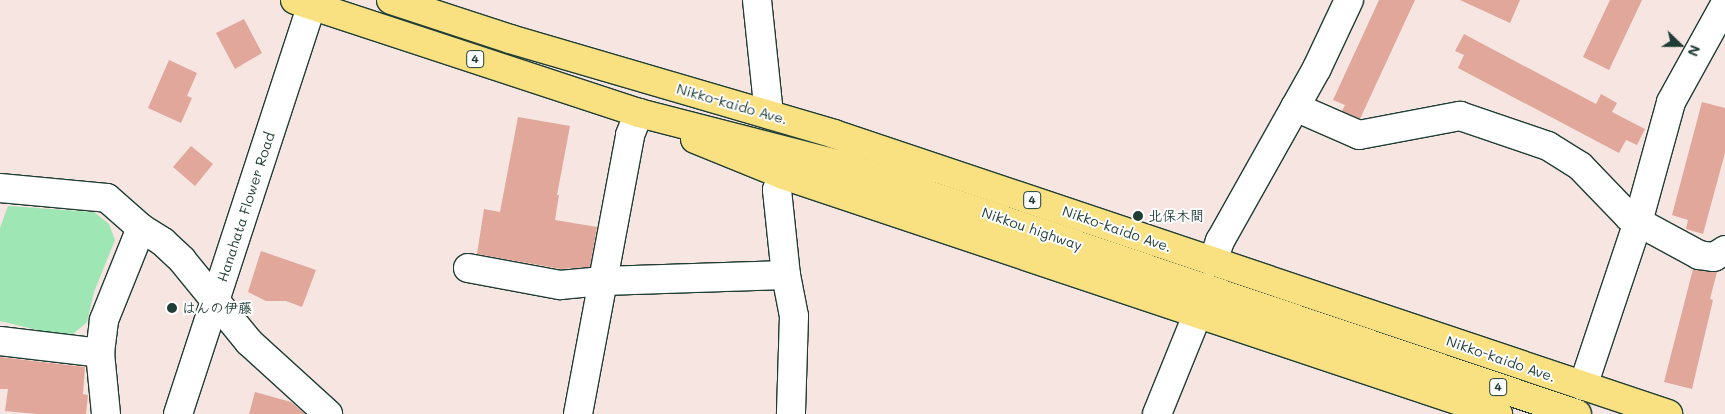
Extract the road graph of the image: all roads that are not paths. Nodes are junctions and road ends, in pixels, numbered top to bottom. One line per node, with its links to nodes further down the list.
1 (391, 0): 8 (highway, Nikko-kaido Ave. / 4)
2 (757, 0): 8 (street)
3 (1349, 0): 6 (street)
4 (307, 2): 7 (highway, 4); 18 (street, Hanahata Flower Road)
5 (1725, 4): 11 (street)
6 (1295, 107): 11 (street); 14 (street)
7 (639, 113): 9 (highway, 4); 17 (street); 30 (highway, Nikkou highway / 4)
8 (769, 114): 14 (highway, Nikko-kaido Ave. / 4)
9 (783, 175): 16 (street); 19 (highway, 4)
10 (0, 188): 12 (street)
11 (1638, 222): 13 (street); 22 (street)
12 (141, 228): 18 (street); 21 (street)
13 (1725, 250)
14 (1214, 262): 22 (highway, Nikko-kaido Ave. / 4)
15 (468, 268): 17 (street)
16 (786, 275): 17 (street); 27 (street)
17 (603, 281): 26 (street)
18 (215, 302): 24 (street, Hanahata Flower Road); 25 (street)
19 (1198, 313): 28 (street); 29 (highway, 4)
20 (0, 342): 21 (street)
21 (100, 353): 23 (street)
22 (1583, 386): 31 (highway, Nikko-kaido Ave. / 4)
23 (106, 414)
24 (178, 414)
25 (328, 414)
26 (578, 414)
27 (791, 414)
28 (1157, 414)
29 (1498, 414)
30 (1577, 414)
31 (1668, 414)

